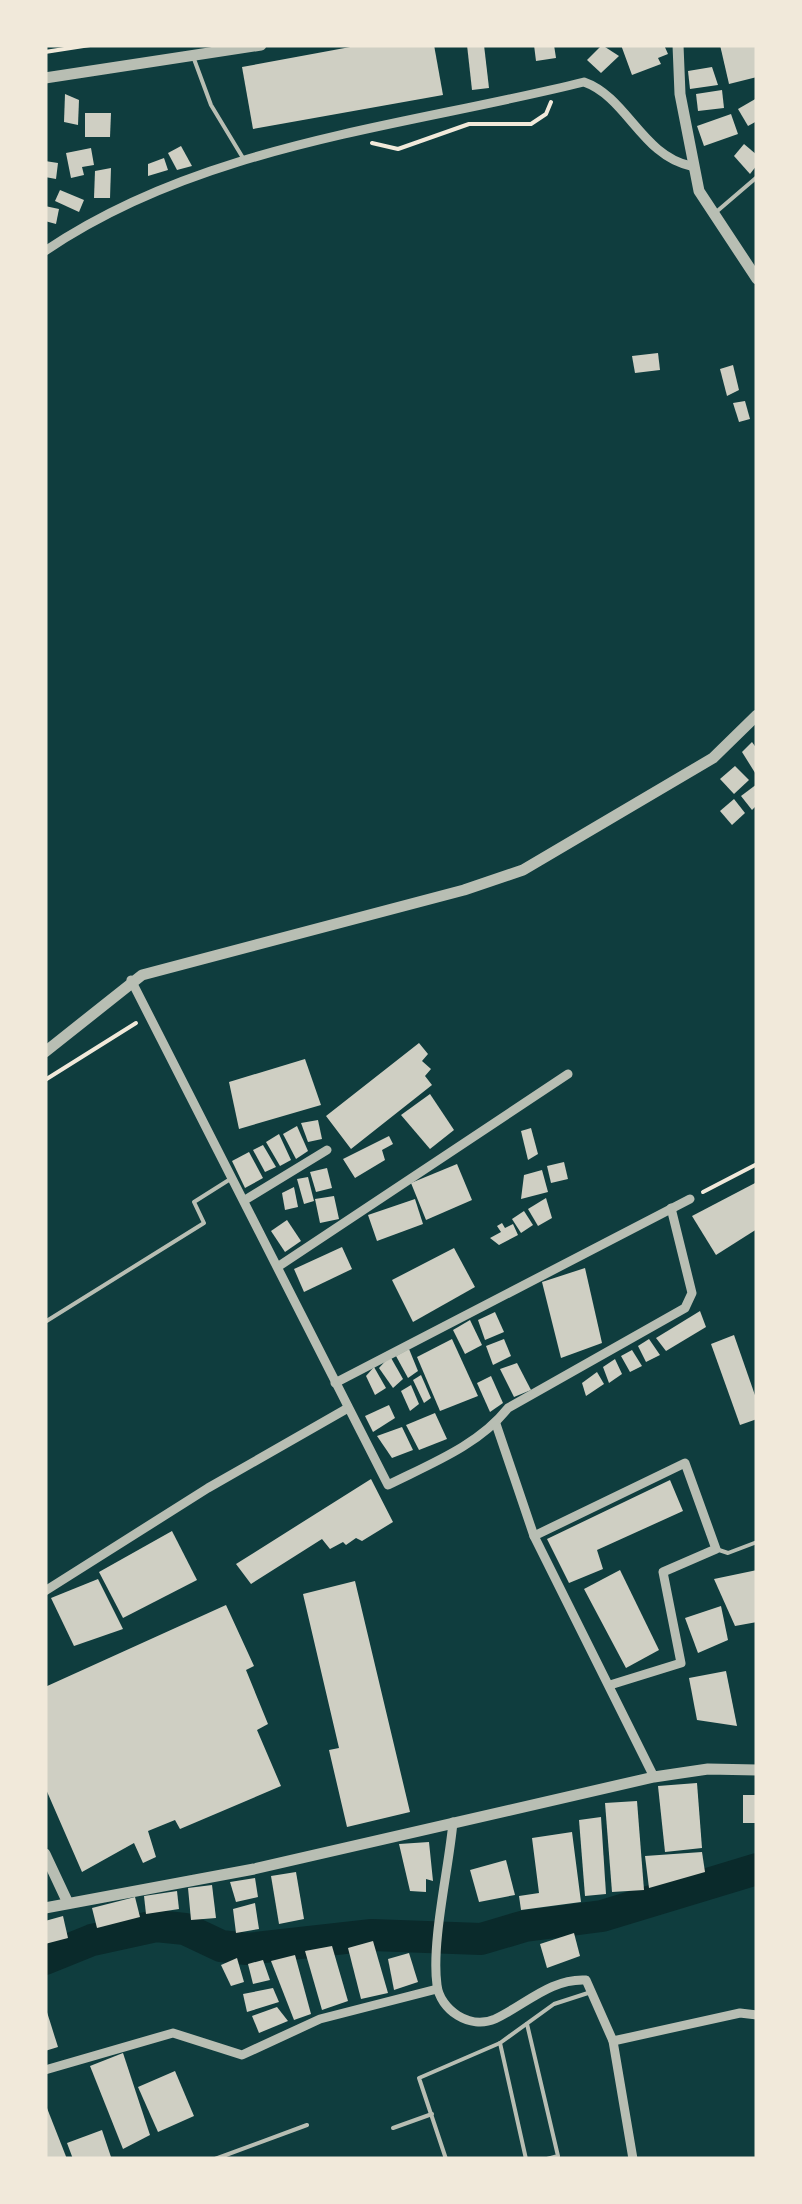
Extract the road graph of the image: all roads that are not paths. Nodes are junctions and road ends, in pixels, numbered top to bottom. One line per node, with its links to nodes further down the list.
1 (260, 45): 3 (street)
2 (678, 45): 6 (street)
3 (192, 56): 4 (street); 5 (lane)
4 (45, 78)
5 (246, 162): 6 (street); 9 (street)
6 (691, 166): 8 (street)
7 (757, 177): 8 (lane)
8 (714, 214): 10 (street)
9 (45, 252)
10 (757, 279)
11 (757, 715): 12 (street)
12 (131, 980): 13 (street); 16 (street)
13 (45, 1052)
14 (568, 1074): 20 (street)
15 (327, 1150): 17 (street)
16 (233, 1178): 17 (street); 21 (lane)
17 (245, 1200): 20 (street)
18 (690, 1200): 19 (street)
19 (672, 1208): 22 (street); 24 (street)
20 (279, 1266): 22 (street)
21 (45, 1322)
22 (336, 1383): 23 (street)
23 (348, 1408): 24 (street); 28 (street)
24 (496, 1424): 25 (street)
25 (534, 1536): 27 (street); 29 (street)
26 (757, 1542): 27 (lane)
27 (716, 1549): 29 (street)
28 (45, 1591)
29 (610, 1684): 31 (street)
30 (757, 1770): 31 (street)
31 (654, 1777): 32 (street)
32 (454, 1822): 34 (street); 36 (street)
33 (45, 1854): 34 (street)
34 (68, 1903): 35 (street)
35 (45, 1908)
36 (437, 1989): 37 (street); 42 (street)
37 (595, 1992): 39 (lane); 40 (street)
38 (757, 2015): 40 (street)
39 (528, 2024): 41 (lane); 49 (lane)
40 (613, 2041): 50 (street)
41 (500, 2043): 43 (lane); 48 (lane)
42 (45, 2070)
43 (432, 2114): 45 (lane); 47 (lane)
44 (308, 2125): 46 (lane)
45 (394, 2128)
46 (215, 2159)
47 (446, 2159)
48 (526, 2159)
49 (547, 2159)
50 (634, 2159)

